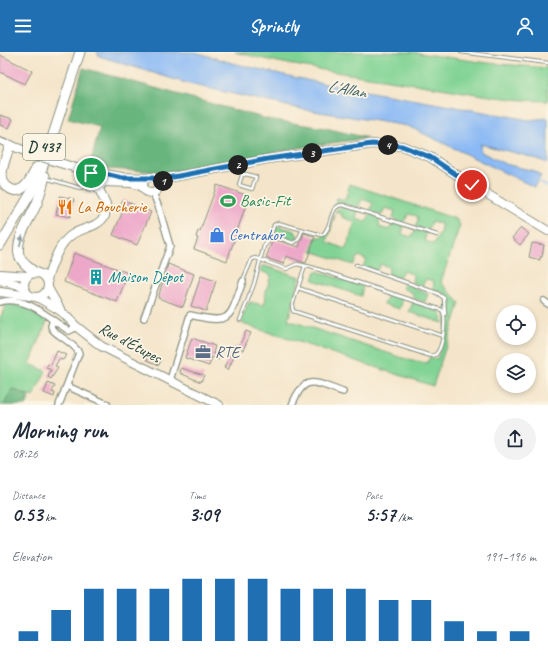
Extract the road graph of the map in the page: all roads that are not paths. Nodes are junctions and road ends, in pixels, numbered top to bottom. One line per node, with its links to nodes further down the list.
1 (75, 52): 9 (main road, D 437)
2 (80, 52): 5 (main road, D 437)
3 (461, 52): 4 (lane)
4 (548, 63)
5 (61, 114): 25 (main road, D 437); 30 (main road, one-way to 5)
6 (0, 141): 7 (street)
7 (10, 145): 9 (main road); 11 (main road, bridge)
8 (240, 165): 12 (lane); 15 (main road); 21 (main road)
9 (37, 167): 24 (main road, D 437)
10 (99, 173): 11 (main road); 13 (main road); 17 (main road)
11 (89, 175): 16 (main road)
12 (244, 175): 12 (lane)
13 (148, 178): 15 (main road); 18 (main road)
14 (49, 179): 16 (lane)
15 (158, 183): 19 (main road)
16 (88, 185): 17 (main road)
17 (101, 185): 18 (main road); 30 (main road)
18 (143, 187): 19 (main road)
19 (153, 193): 40 (street)
20 (302, 231): 22 (lane); 22 (lane); 23 (lane)
21 (548, 231)
22 (271, 235): 26 (lane)
23 (437, 235)
24 (0, 236)
25 (0, 245)
26 (260, 260): 28 (lane); 32 (lane); 42 (lane)
27 (356, 265): 39 (lane)
28 (305, 266): 34 (lane); 39 (lane)
29 (0, 274): 30 (main road)
30 (40, 278): 33 (main road); 36 (main road); 38 (main road, Rue d'Étupes)
31 (0, 280): 33 (main road)
32 (243, 281): 45 (street)
33 (24, 288): 36 (main road)
34 (298, 288): 44 (lane); 44 (lane)
35 (0, 292): 36 (main road)
36 (34, 296): 38 (main road, Rue d'Étupes)
37 (0, 302): 41 (street)
38 (61, 311): 43 (main road, Rue d'Étupes)
39 (445, 314): 44 (lane)
40 (144, 318)
41 (53, 320): 43 (street); 46 (street)
42 (240, 320)
43 (77, 327): 45 (main road, Rue d'Étupes)
44 (443, 336)
45 (170, 380): 50 (main road, Rue d'Étupes)
46 (67, 386): 48 (street); 49 (street)
47 (342, 392): 51 (street)
48 (108, 404)
49 (59, 405)
50 (219, 405)
51 (292, 405)

